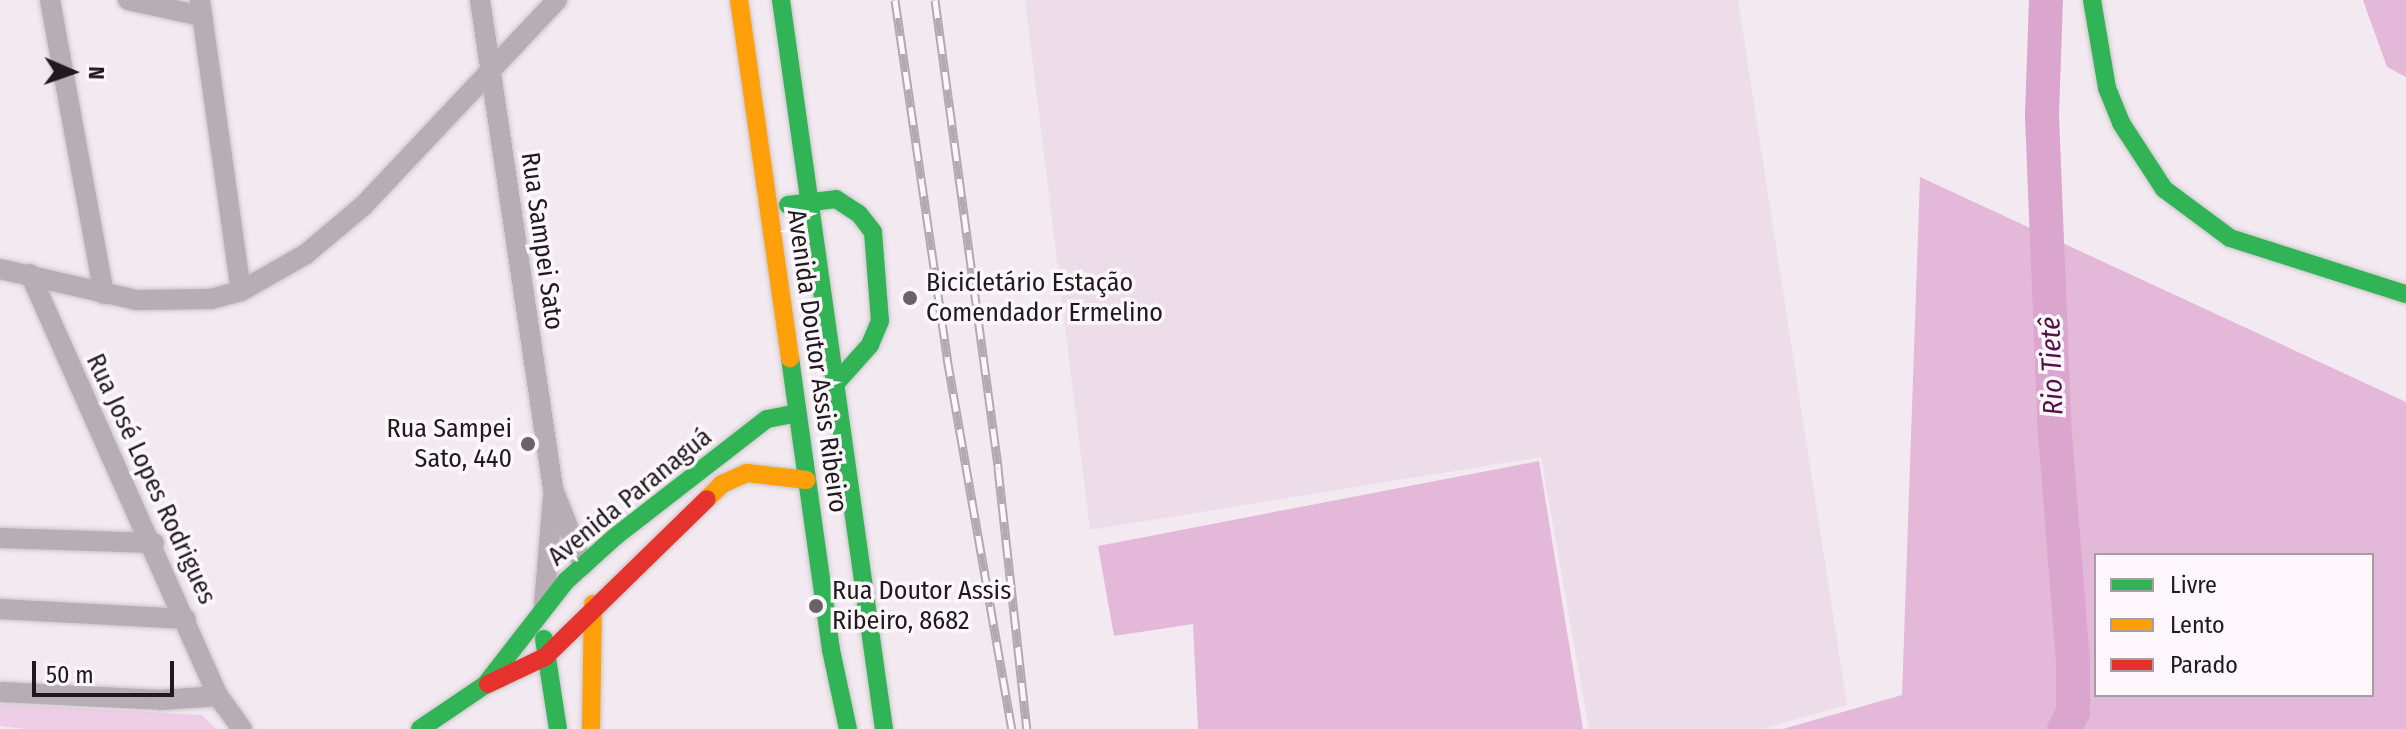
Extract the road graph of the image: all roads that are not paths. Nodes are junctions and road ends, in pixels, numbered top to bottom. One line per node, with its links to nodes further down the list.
1 (50, 0): 15 (street)
2 (128, 0): 8 (street)
3 (480, 0): 9 (street, Rua Sampei Sato)
4 (557, 0): 9 (street)
5 (739, 0): 11 (main road, Avenida Doutor Assis Ribeiro)
6 (781, 0): 10 (main road, Avenida Doutor Assis Ribeiro)
7 (2092, 0): 16 (main road)
8 (201, 8): 14 (street)
9 (491, 70): 14 (street); 21 (street, Rua Sampei Sato)
10 (809, 201): 11 (main road); 17 (main road, Avenida Doutor Assis Ribeiro); 17 (main road)
11 (770, 208): 18 (main road, Avenida Doutor Assis Ribeiro)
12 (0, 269): 13 (street)
13 (30, 274): 15 (street); 23 (street, Rua José Lopes Rodrigues)
14 (241, 291): 15 (street)
15 (104, 294)
16 (2406, 294)
17 (837, 382): 19 (main road, Avenida Doutor Assis Ribeiro)
18 (797, 413): 19 (main road); 20 (main road, Avenida Doutor Assis Ribeiro); 24 (main road, Avenida Paranaguá)
19 (849, 467): 39 (main road, Avenida Doutor Assis Ribeiro)
20 (807, 480): 27 (main road, Avenida Paranaguá); 38 (main road, Avenida Doutor Assis Ribeiro)
21 (553, 489): 24 (street, Rua Sampei Sato); 25 (street, Rua Sampei Sato)
22 (0, 538): 23 (street)
23 (154, 543): 28 (street, Rua José Lopes Rodrigues)
24 (583, 565): 25 (main road, Avenida Paranaguá); 27 (main road)
25 (544, 606): 29 (main road); 30 (main road, Avenida Paranaguá)
26 (0, 609): 28 (street)
27 (594, 611): 29 (main road, Avenida Paranaguá); 37 (main road)
28 (186, 619): 32 (street, Rua José Lopes Rodrigues)
29 (545, 657): 30 (main road, Avenida Paranaguá); 36 (main road)
30 (485, 685): 35 (main road, Avenida Paranaguá)
31 (0, 692): 32 (street)
32 (220, 701): 33 (street, Rua José Lopes Rodrigues); 34 (street, Rua José Lopes Rodrigues)
33 (223, 729)
34 (242, 729)
35 (420, 729)
36 (558, 729)
37 (591, 729)
38 (848, 729)
39 (884, 729)

